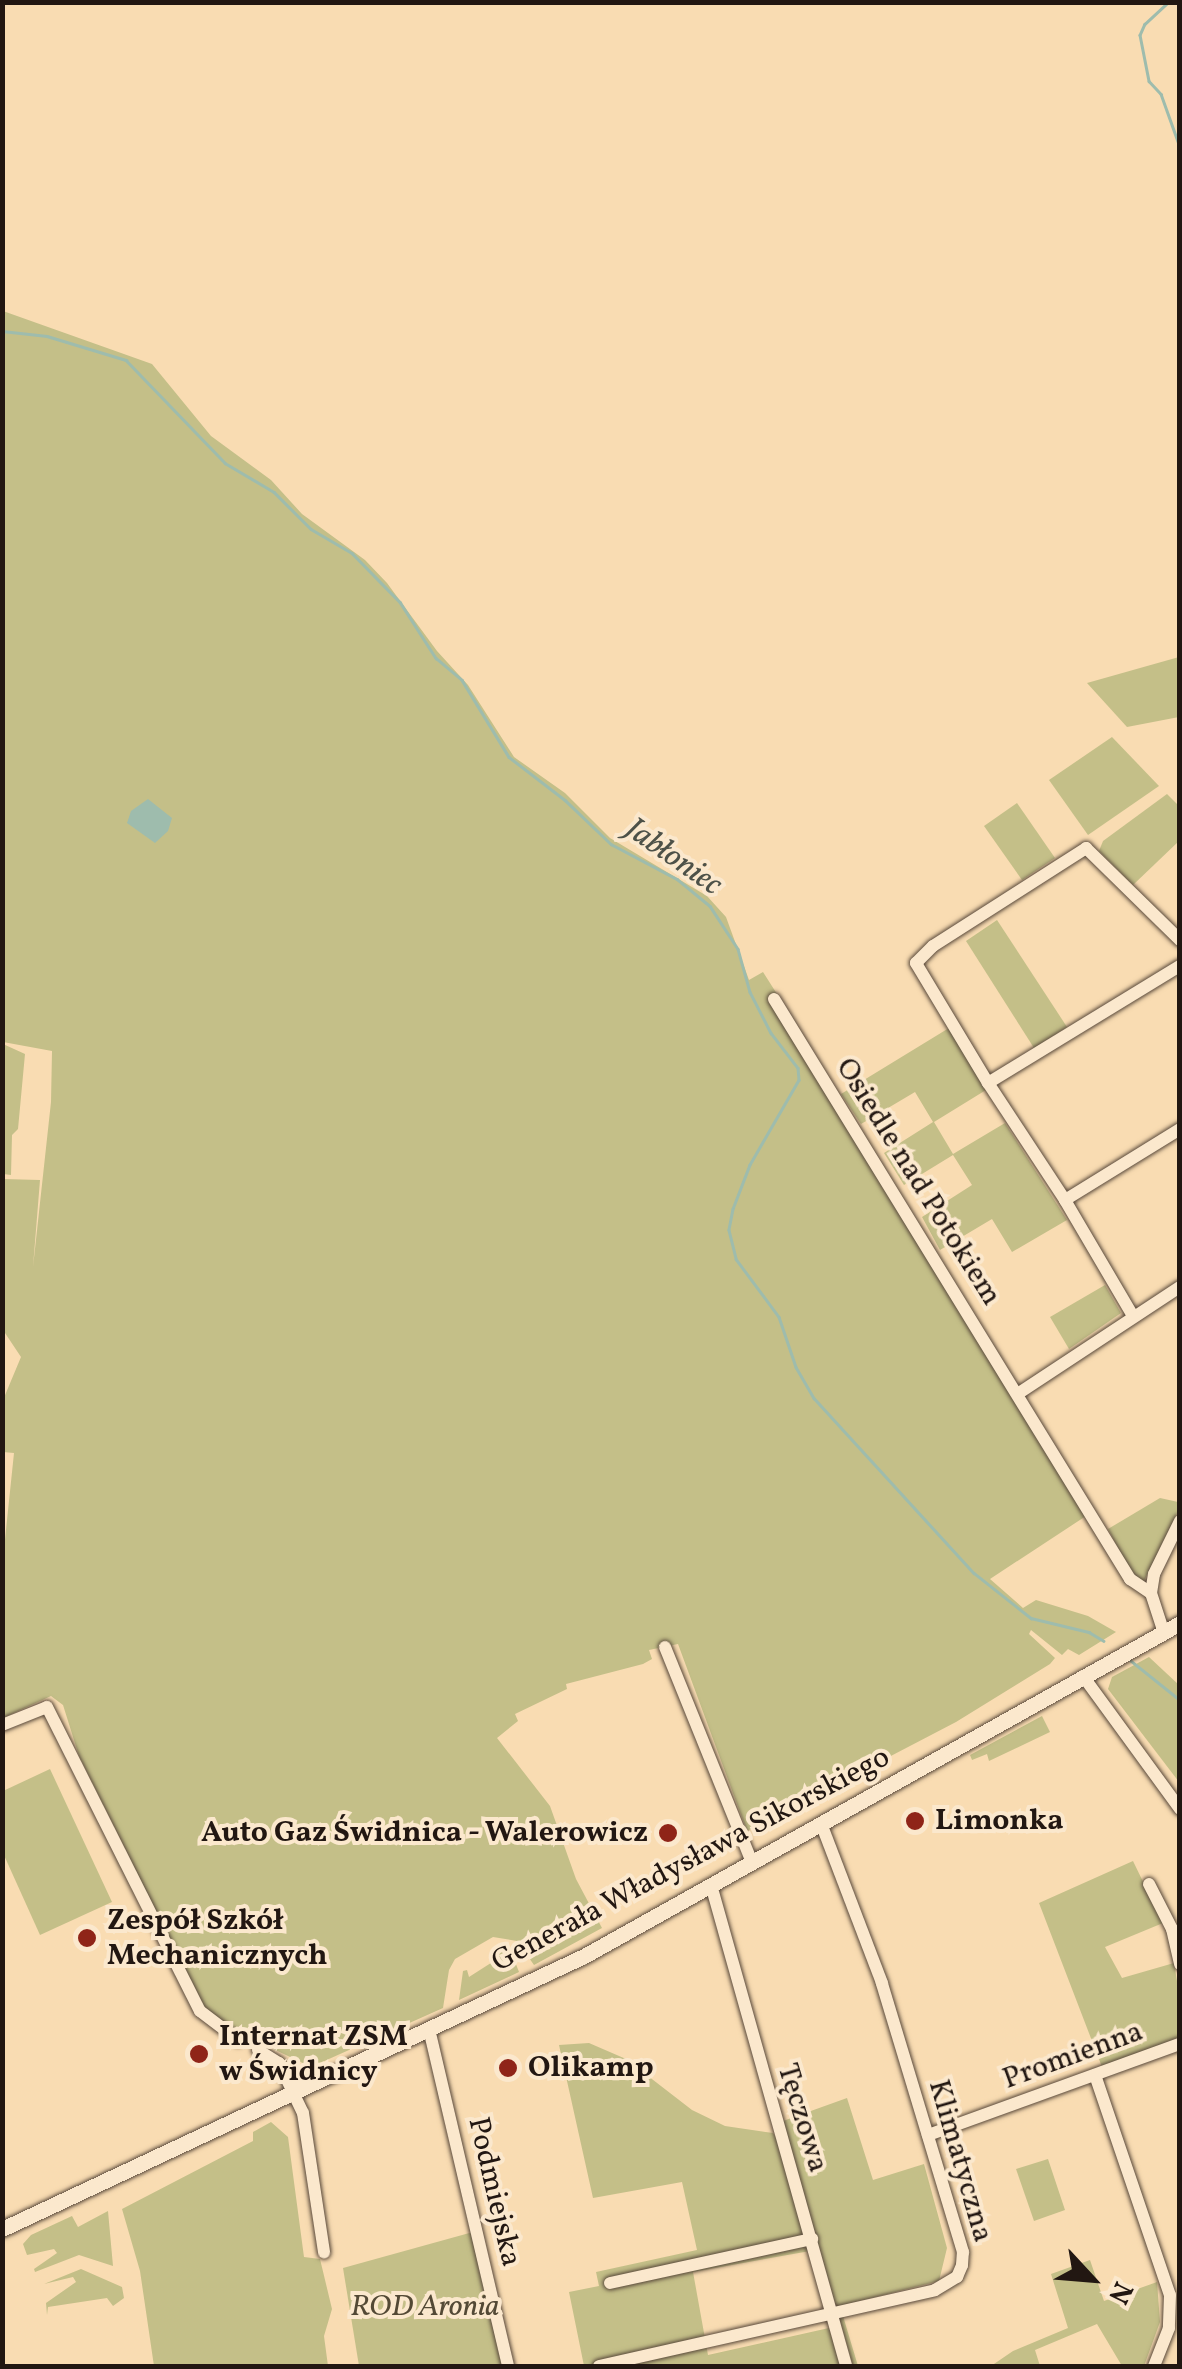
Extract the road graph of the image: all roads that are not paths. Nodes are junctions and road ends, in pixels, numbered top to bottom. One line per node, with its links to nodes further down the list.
1 (1180, 940): 4 (street)
2 (1180, 966): 4 (street)
3 (774, 998): 9 (street, Osiedle nad Potokiem)
4 (988, 1083): 6 (street)
5 (1180, 1129): 6 (street)
6 (1065, 1200): 8 (street)
7 (1180, 1287): 8 (street)
8 (1134, 1316): 9 (street)
9 (1019, 1393): 11 (street, Osiedle nad Potokiem)
10 (1180, 1521): 11 (street)
11 (1151, 1593): 13 (street)
12 (1180, 1623): 13 (street, Generała Władysława Sikorskiego)
13 (1163, 1630): 15 (street, Generała Władysława Sikorskiego)
14 (664, 1647): 19 (street)
15 (1084, 1676): 17 (street); 18 (street, Generała Władysława Sikorskiego)
16 (2, 1725): 24 (street)
17 (1180, 1809)
18 (821, 1823): 19 (street, Generała Władysława Sikorskiego); 29 (street, Klimatyczna)
19 (752, 1862): 21 (street, Generała Władysława Sikorskiego)
20 (1149, 1884): 22 (street)
21 (712, 1888): 23 (street, Generała Władysława Sikorskiego); 31 (street, Tęczowa)
22 (1180, 1964)
23 (429, 2029): 28 (street, Generała Władysława Sikorskiego); 35 (street, Podmiejska)
24 (238, 2040)
25 (1180, 2044): 27 (street, Promienna)
26 (258, 2050): 28 (street)
27 (1095, 2075): 29 (street, Promienna); 38 (street)
28 (293, 2092): 30 (street, Generała Władysława Sikorskiego); 32 (street)
29 (928, 2135): 34 (street, Klimatyczna)
30 (2, 2229)
31 (812, 2238): 33 (street); 34 (street, Tęczowa)
32 (324, 2252)
33 (610, 2283)
34 (830, 2315): 36 (street, Klimatyczna); 37 (street, Tęczowa)
35 (508, 2366)
36 (598, 2366)
37 (846, 2366)
38 (1154, 2366)

